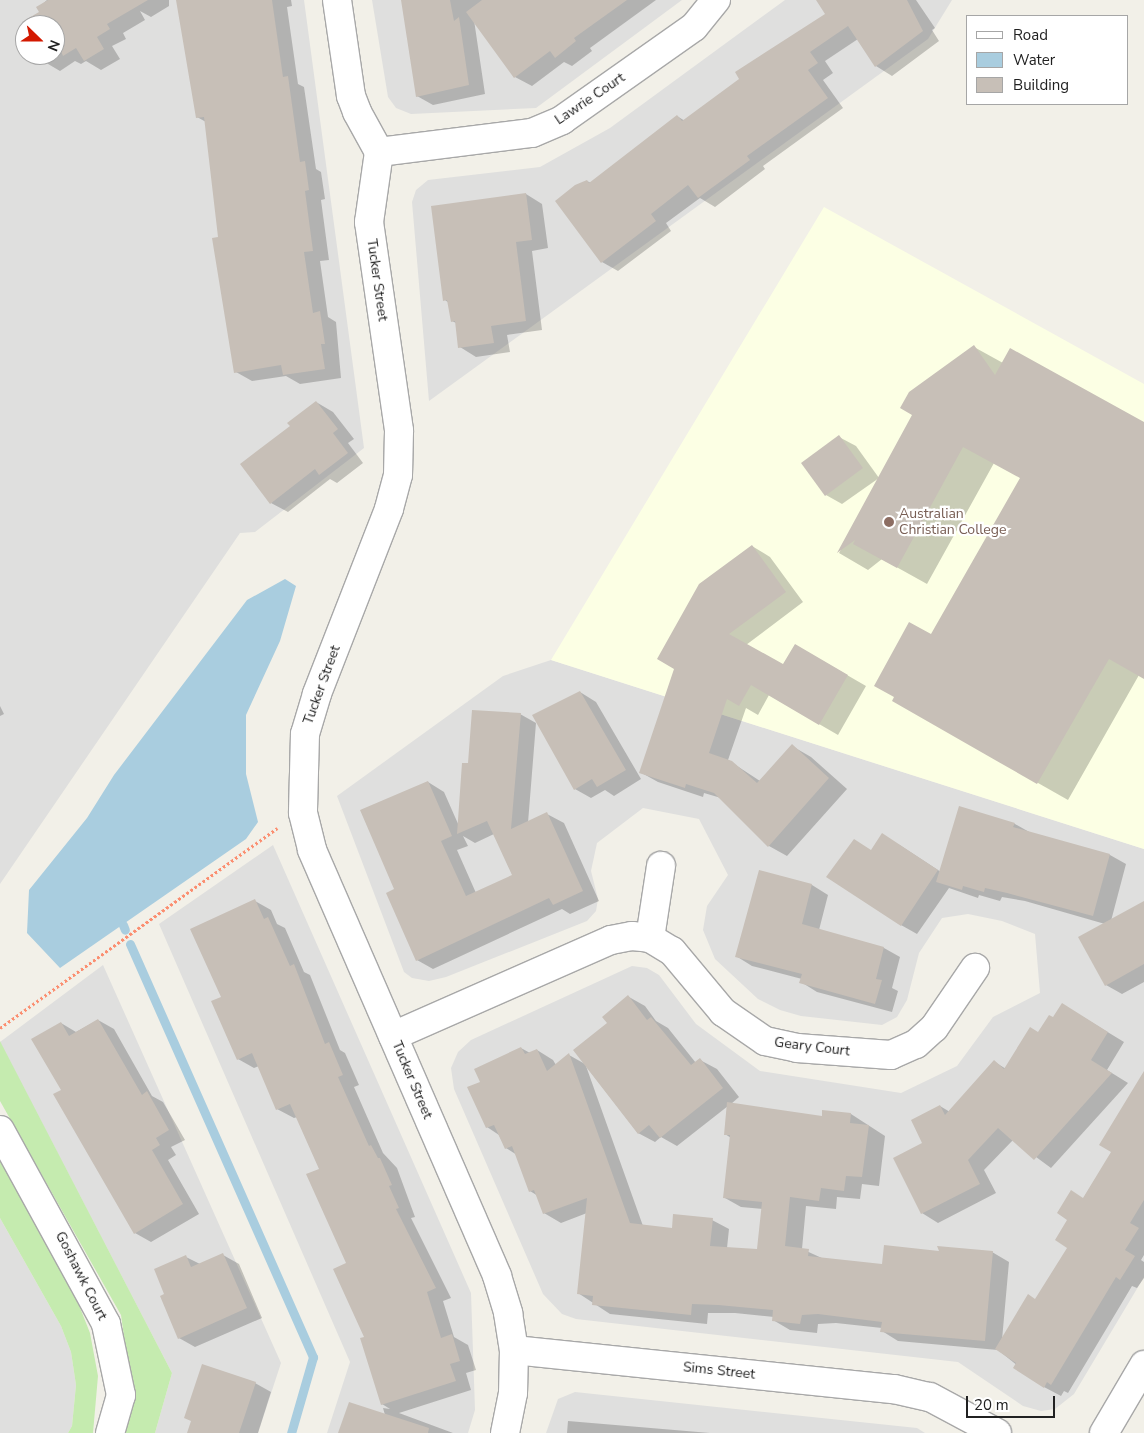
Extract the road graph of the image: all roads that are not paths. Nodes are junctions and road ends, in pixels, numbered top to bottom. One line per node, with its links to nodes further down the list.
1 (337, 0): 3 (street)
2 (716, 0): 3 (street, Lawrie Court)
3 (379, 152): 7 (street, Tucker Street)
4 (661, 866): 5 (street)
5 (650, 938): 6 (street, Geary Court); 7 (street, Geary Court)
6 (975, 968)
7 (394, 1036): 9 (street, Tucker Street)
8 (0, 1130): 11 (street, Goshawk Court)
9 (514, 1350): 12 (street); 13 (street, Sims Street)
10 (1144, 1365): 14 (street)
11 (110, 1433)
12 (505, 1433)
13 (997, 1433)
14 (1104, 1433)

